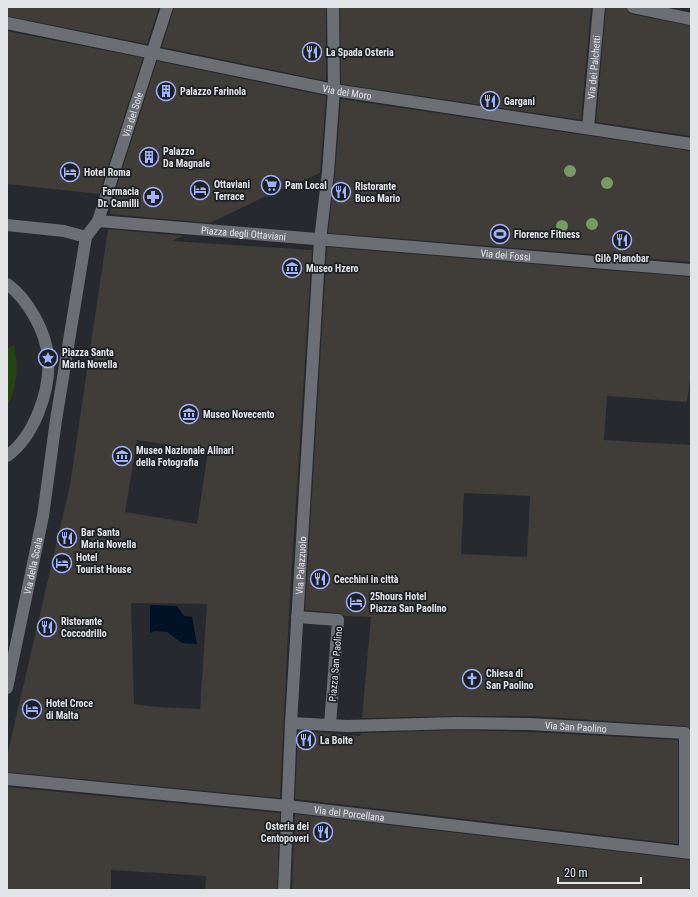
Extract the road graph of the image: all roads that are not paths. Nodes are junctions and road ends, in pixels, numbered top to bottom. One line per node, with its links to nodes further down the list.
1 (167, 7): 7 (street, Via del Sole)
2 (333, 7): 8 (street)
3 (598, 7): 9 (street, Via dei Palchetti)
4 (633, 7): 5 (street)
5 (691, 19)
6 (7, 24): 7 (street, Via del Moro)
7 (153, 54): 8 (street, Via del Moro); 11 (street, Via del Sole)
8 (334, 90): 9 (street, Via del Moro); 14 (street)
9 (588, 128): 10 (street, Via del Moro)
10 (691, 144)
11 (98, 221): 13 (street); 14 (street, Piazza degli Ottaviani)
12 (7, 225): 13 (street)
13 (86, 237): 19 (street, Via della Scala)
14 (320, 240): 15 (street, Via dei Fossi); 18 (street, Via Palazzuolo)
15 (691, 270)
16 (7, 284): 17 (street)
17 (7, 456)
18 (297, 618): 20 (street, Via Palazzuolo); 21 (street, Piazza San Paolino)
19 (7, 688)
20 (291, 723): 21 (street); 23 (street, Via Palazzuolo)
21 (330, 725): 24 (street, Via San Paolino)
22 (7, 779): 23 (street, Via del Porcellana)
23 (287, 806): 24 (street, Via del Porcellana); 25 (street, Via Palazzuolo)
24 (688, 852)
25 (284, 890)

